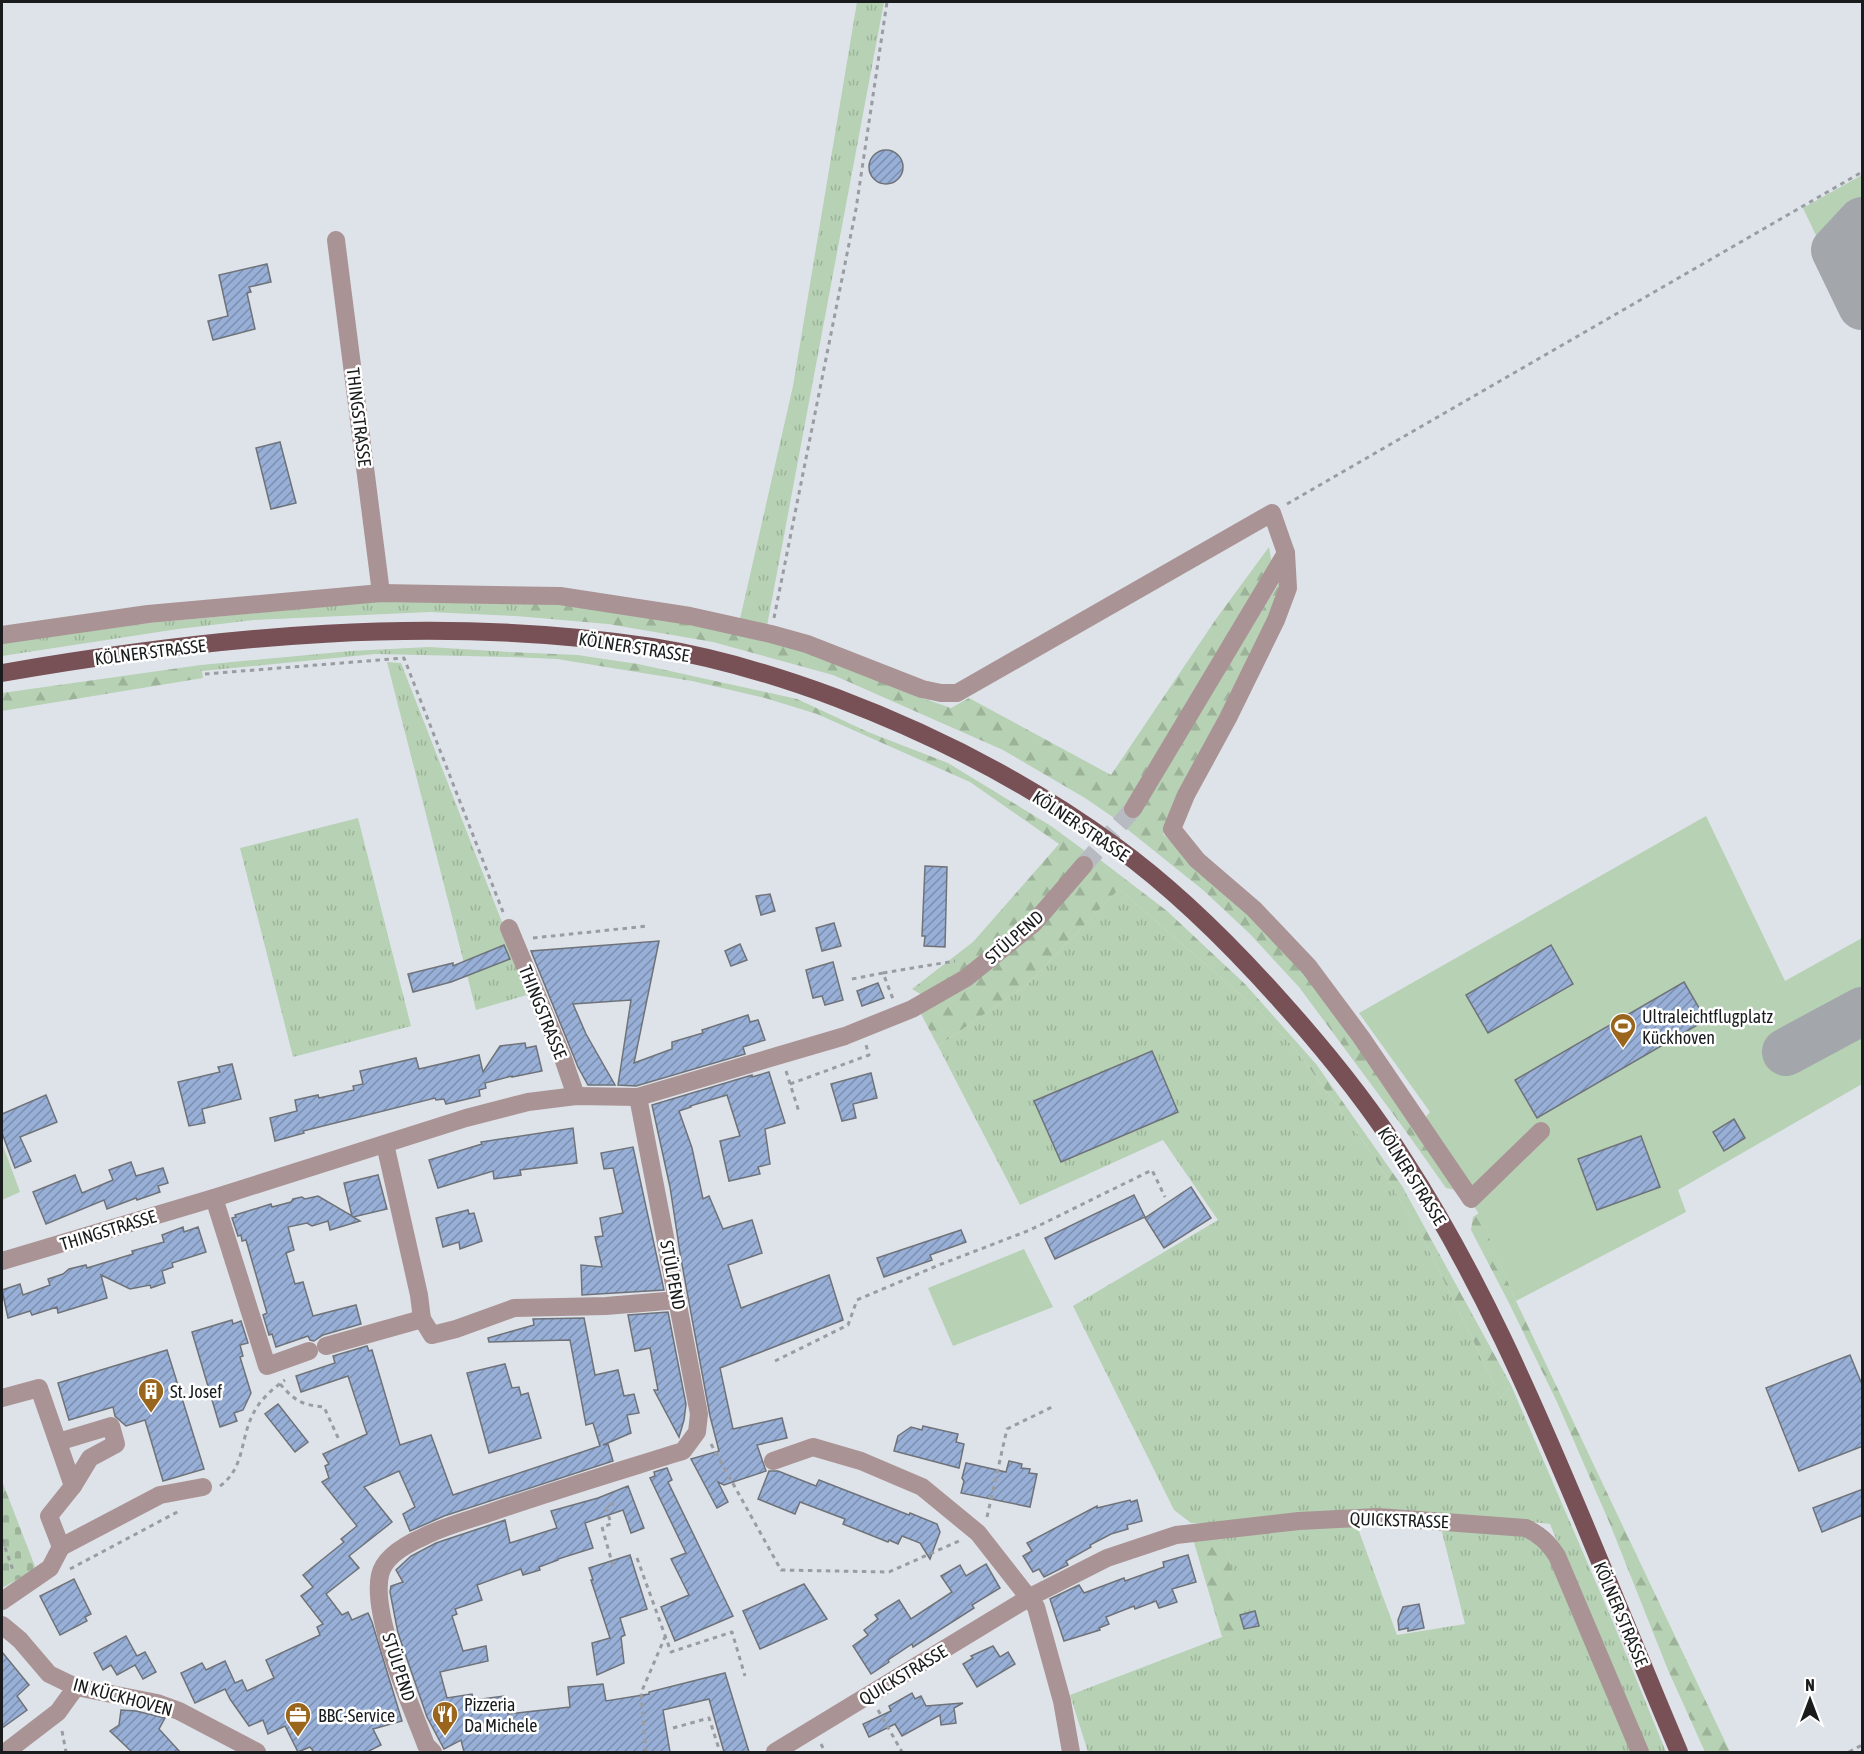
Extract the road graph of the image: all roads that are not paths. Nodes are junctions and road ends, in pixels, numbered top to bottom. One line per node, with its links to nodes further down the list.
1 (336, 240): 3 (street, THINGSTRASSE)
2 (1286, 553): 3 (street); 6 (street); 11 (street)
3 (381, 593): 4 (street)
4 (2, 635)
5 (2, 673): 33 (main road, KÖLNER STRASSE)
6 (1133, 808)
7 (1084, 865): 10 (street, STÜLPEND)
8 (511, 934): 9 (street, THINGSTRASSE)
9 (576, 1096): 10 (street, THINGSTRASSE); 12 (street, THINGSTRASSE)
10 (639, 1097): 15 (street, STÜLPEND)
11 (1541, 1131)
12 (385, 1144): 13 (street, THINGSTRASSE); 16 (street)
13 (214, 1198): 14 (street, THINGSTRASSE); 16 (street)
14 (2, 1261)
15 (678, 1300): 16 (street); 27 (street, STÜLPEND)
16 (422, 1319)
17 (2, 1398): 18 (street)
18 (58, 1442): 20 (street); 20 (street)
19 (772, 1461): 23 (street)
20 (73, 1485): 22 (street)
21 (209, 1488): 22 (street)
22 (61, 1547): 24 (street)
23 (1030, 1597): 30 (street, QUICKSTRASSE); 31 (street); 32 (street, QUICKSTRASSE)
24 (2, 1601)
25 (2, 1625): 26 (street, IN KÜCKHOVEN)
26 (76, 1687): 28 (street); 29 (street, IN KÜCKHOVEN)
27 (424, 1750)
28 (6, 1752)
29 (257, 1752)
30 (774, 1752)
31 (1071, 1752)
32 (1640, 1752)
33 (1679, 1752)

